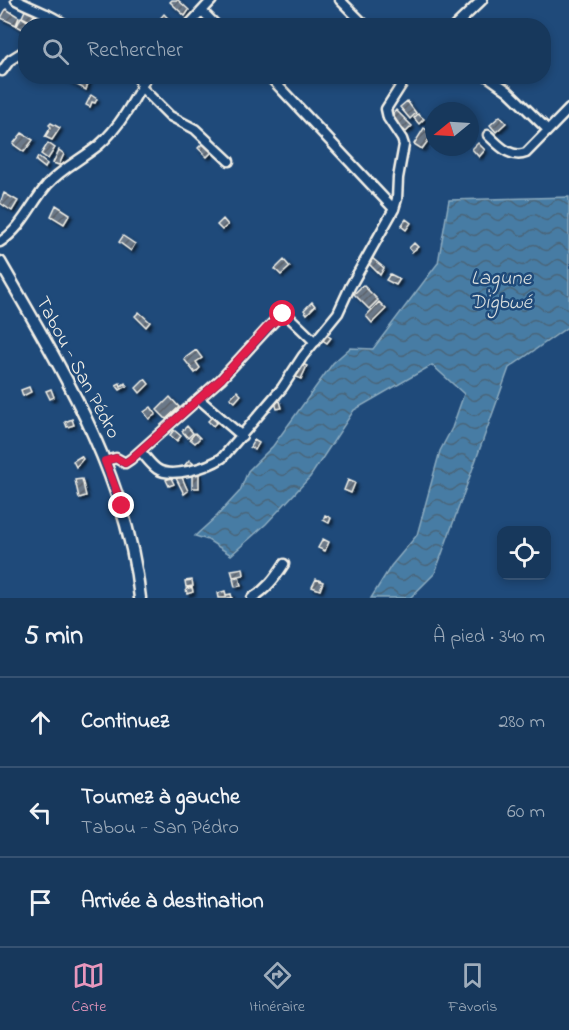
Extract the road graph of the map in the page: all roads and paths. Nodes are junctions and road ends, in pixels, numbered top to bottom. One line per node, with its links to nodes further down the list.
1 (16, 0): 6 (street)
2 (212, 0): 5 (street)
3 (340, 0): 11 (street)
4 (479, 1): 12 (street)
5 (202, 11): 9 (street); 10 (street)
6 (47, 14): 7 (street); 8 (street)
7 (45, 18)
8 (54, 18)
9 (195, 18)
10 (209, 18)
11 (358, 18)
12 (463, 18)
13 (18, 55): 14 (street)
14 (2, 71)
15 (140, 84): 20 (street)
16 (143, 84): 20 (street)
17 (277, 84): 25 (street)
18 (402, 84): 25 (street)
19 (498, 84): 22 (street)
20 (141, 87): 24 (street); 26 (street)
21 (569, 109): 22 (street)
22 (548, 130): 23 (street)
23 (488, 135)
24 (230, 161)
25 (394, 209): 28 (street)
26 (0, 242)
27 (0, 262): 32 (main road, Tabou - San Pédro)
28 (315, 342): 29 (street); 30 (street)
29 (200, 399): 30 (street); 31 (street)
30 (242, 436): 31 (street)
31 (140, 451): 32 (street)
32 (105, 461): 34 (main road, Tabou - San Pédro)
33 (284, 564): 35 (street)
34 (140, 598)
35 (252, 598)

